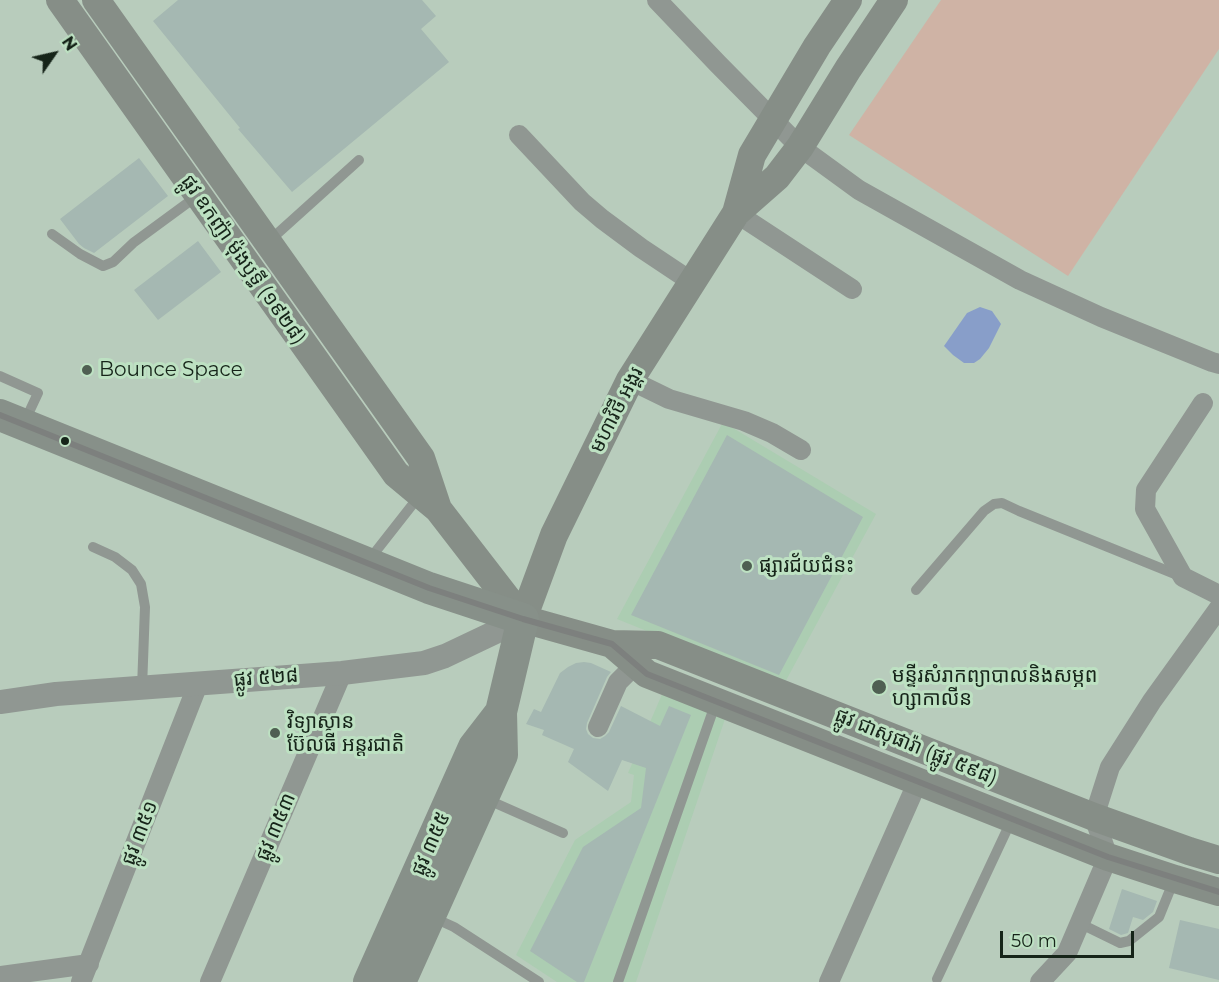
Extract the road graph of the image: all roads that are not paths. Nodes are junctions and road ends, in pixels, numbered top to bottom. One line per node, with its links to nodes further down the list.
1 (60, 0): 10 (main road, ផ្លូវ ឧកញ៉ា ម៉ុងឫទ្ធី (១៩២៨))
2 (657, 0): 6 (street)
3 (848, 0): 6 (main road, មហាវិថី អង្គរ)
4 (894, 0): 8 (main road, មហាវិថី អង្គរ)
5 (99, 1): 13 (main road, ផ្លូវ ឧកញ៉ា ម៉ុងឫទ្ធី (១៩២៨))
6 (772, 120): 8 (street); 11 (main road, មហាវិថី អង្គរ)
7 (519, 135): 14 (street)
8 (801, 147): 11 (main road, មហាវិថី អង្គរ); 16 (street)
9 (359, 160): 13 (lane)
10 (198, 196): 12 (lane); 22 (main road, ផ្លូវ ឧកញ៉ា ម៉ុងឫទ្ធី (១៩២៨))
11 (736, 213): 14 (main road, មហាវិថី អង្គរ); 15 (street)
12 (52, 234)
13 (268, 243): 22 (main road, ផ្លូវ ឧកញ៉ា ម៉ុងឫទ្ធី (១៩២៨))
14 (692, 282): 18 (main road, មហាវិថី អង្គរ)
15 (852, 289)
16 (1219, 364)
17 (0, 376): 20 (lane)
18 (630, 380): 21 (street); 29 (main road, មហាវិថី អង្គរ)
19 (1203, 403): 25 (street)
20 (12, 420): 24 (main road)
21 (801, 450)
22 (429, 502): 24 (lane); 29 (main road, ផ្លូវ ឧកញ៉ា ម៉ុងឫទ្ធី (១៩២៨))
23 (93, 547): 34 (lane)
24 (367, 563): 29 (main road)
25 (1183, 577): 26 (lane); 27 (street)
26 (916, 590)
27 (1219, 595)
28 (1219, 608): 41 (street)
29 (523, 619): 30 (main road, ផ្លូវ ជាសុផារ៉ា (ផ្លូវ ៥៩៨)); 32 (street, ផ្លូវ ៥២៨); 37 (main road, ផ្លូវ ៣៥៥)
30 (612, 644): 31 (main road, ផ្លូវ ជាសុផារ៉ា (ផ្លូវ ៥៩៨)); 41 (main road, ផ្លូវ ជាសុផារ៉ា (ផ្លូវ ៥៩៨))
31 (636, 664): 35 (main road, ផ្លូវ ជាសុផារ៉ា (ផ្លូវ ៥៩៨)); 38 (street)
32 (342, 673): 33 (street, ផ្លូវ ៥២៨); 53 (street, ផ្លូវ ៣៥៣)
33 (198, 684): 34 (street, ផ្លូវ ៥២៨); 50 (street, ផ្លូវ ៣៥១)
34 (142, 688): 36 (street, ផ្លូវ ៥២៨)
35 (716, 701): 39 (main road, ផ្លូវ ជាសុផារ៉ា (ផ្លូវ ៥៩៨)); 57 (lane)
36 (0, 702)
37 (501, 712): 40 (main road, ផ្លូវ ៣៥៥); 54 (main road, ផ្លូវ ៣៥៥)
38 (597, 728)
39 (918, 781): 42 (main road, ផ្លូវ ជាសុផារ៉ា (ផ្លូវ ៥៩៨)); 58 (street)
40 (483, 798): 43 (lane); 48 (main road, ផ្លូវ ៣៥៥)
41 (1094, 817): 44 (street); 45 (main road, ផ្លូវ ជាសុផារ៉ា (ផ្លូវ ៥៩៨))
42 (1012, 819): 44 (main road, ផ្លូវ ជាសុផារ៉ា (ផ្លូវ ៥៩៨)); 52 (lane)
43 (563, 833)
44 (1108, 857): 46 (main road, ផ្លូវ ជាសុផារ៉ា (ផ្លូវ ៥៩៨)); 49 (street)
45 (1219, 860)
46 (1174, 879): 47 (main road, ផ្លូវ ជាសុផារ៉ា (ផ្លូវ ៥៩៨)); 49 (lane)
47 (1219, 892)
48 (430, 916): 55 (main road, ផ្លូវ ៣៥៥); 56 (lane)
49 (1079, 923): 59 (street)
50 (85, 973): 51 (street)
51 (0, 976)
52 (937, 978)
53 (210, 982)
54 (369, 982)
55 (400, 982)
56 (540, 982)
57 (618, 982)
58 (829, 982)
59 (1040, 982)

